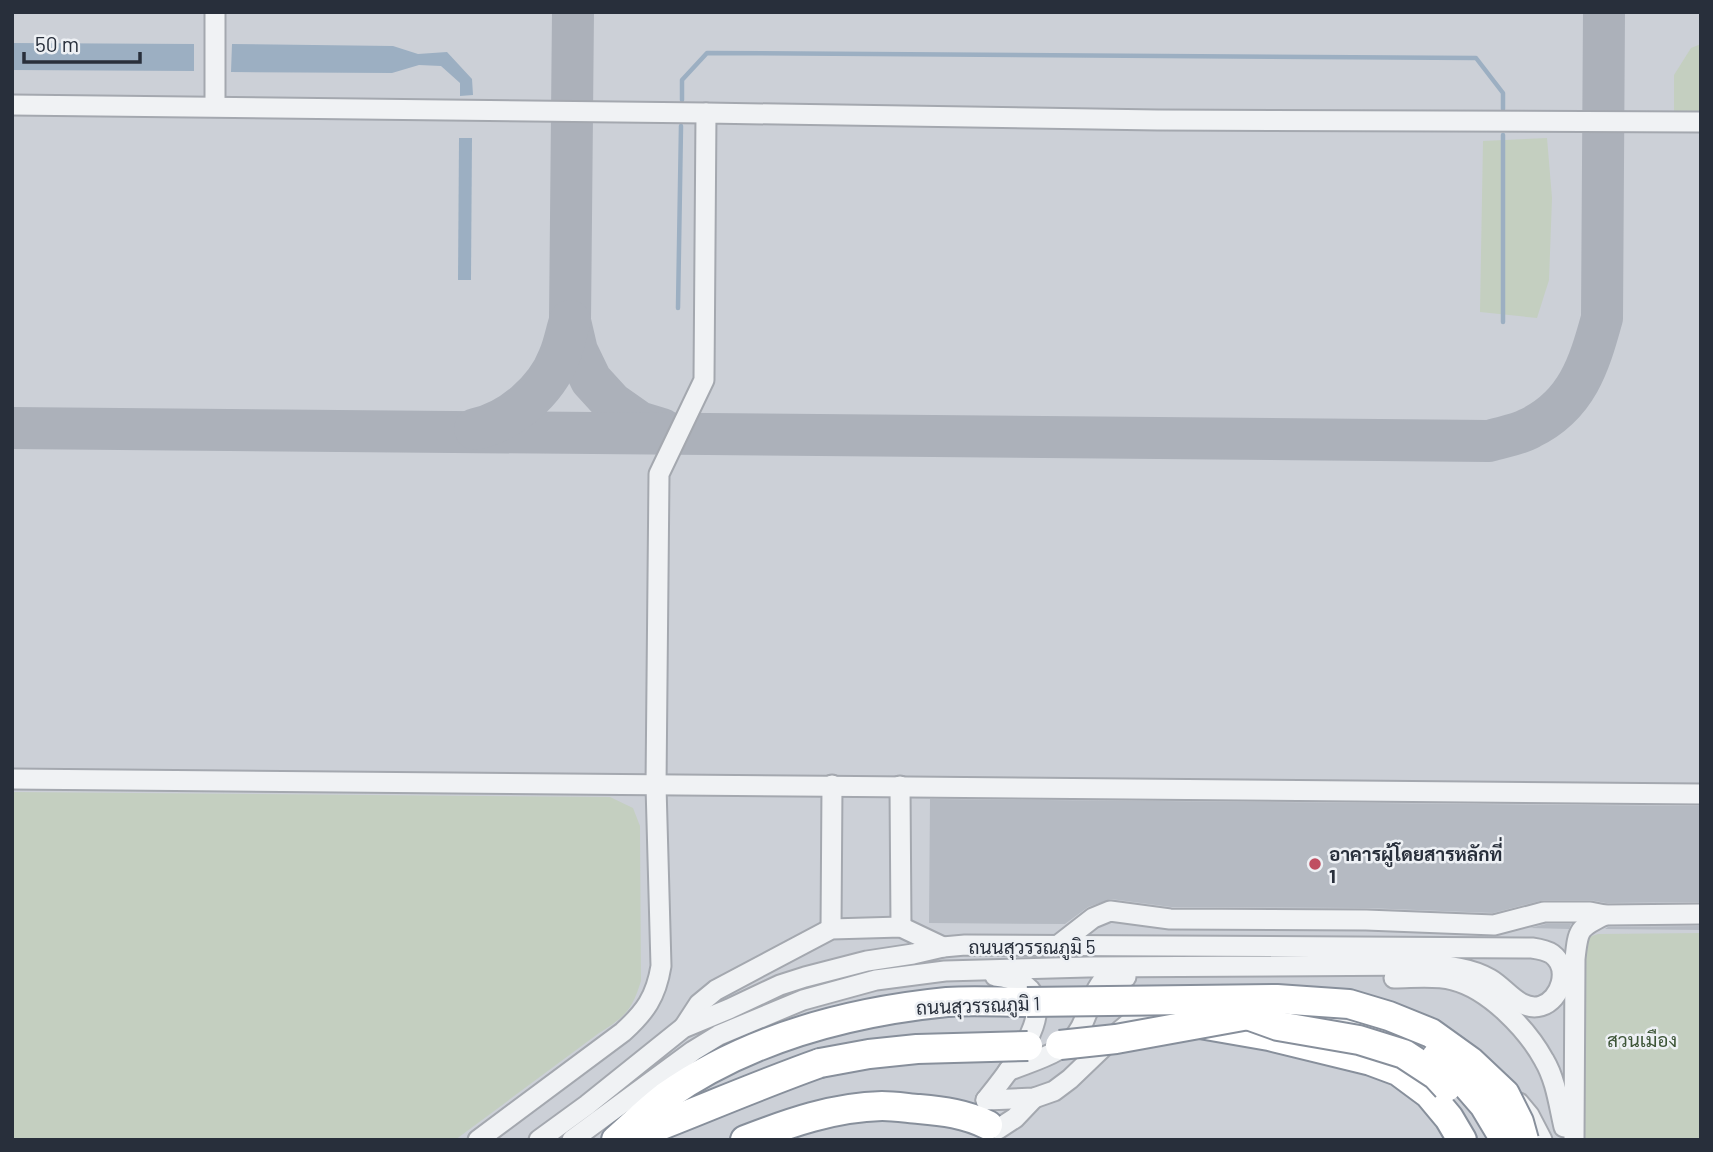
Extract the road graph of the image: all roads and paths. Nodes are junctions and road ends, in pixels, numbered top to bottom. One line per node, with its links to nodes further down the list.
1 (215, 12): 3 (street)
2 (12, 105): 3 (street)
3 (215, 106): 4 (street)
4 (706, 113): 5 (street); 8 (street)
5 (1701, 122)
6 (12, 779): 8 (street)
7 (832, 785): 8 (street); 9 (street); 14 (street)
8 (656, 786): 25 (street)
9 (900, 786): 10 (street); 13 (street)
10 (1701, 793)
11 (1597, 914): 12 (street); 15 (street); 18 (street, ถนนสุวรรณภูมิ 5)
12 (1701, 914)
13 (901, 927): 14 (street); 16 (street)
14 (831, 929): 20 (street)
15 (1057, 946): 16 (street, ถนนสุวรรณภูมิ 5); 18 (street, ถนนสุวรรณภูมิ 5)
16 (943, 947): 20 (street, ถนนสุวรรณภูมิ 5)
17 (945, 971): 18 (street, ถนนสุวรรณภูมิ 5); 21 (street, ถนนสุวรรณภูมิ 5); 27 (street, ถนนสุวรรณภูมิ 5)
18 (1568, 984): 24 (street)
19 (1204, 1012): 28 (highway, ถนนสุวรรณภูมิ 1, bridge); 29 (highway, ถนนสุวรรณภูมิ 1, bridge); 31 (highway, ถนนสุวรรณภูมิ 1); 32 (highway, ถนนสุวรรณภูมิ 1, bridge); 33 (highway, ถนนสุวรรณภูมิ 1, bridge); 34 (highway, ถนนสุวรรณภูมิ 1, bridge)
20 (683, 1028): 26 (street, ถนนสุวรรณภูมิ 5)
21 (1009, 1071): 23 (street, ถนนสุวรรณภูมิ 5); 24 (street)
22 (1034, 1098): 23 (street); 23 (street); 35 (street)
23 (996, 1123): 30 (highway)
24 (1567, 1136)
25 (478, 1140)
26 (539, 1140)
27 (572, 1140)
28 (616, 1140)
29 (622, 1140)
30 (745, 1140)
31 (1462, 1140)
32 (1482, 1140)
33 (1505, 1140)
34 (1524, 1140)
35 (1542, 1140)

